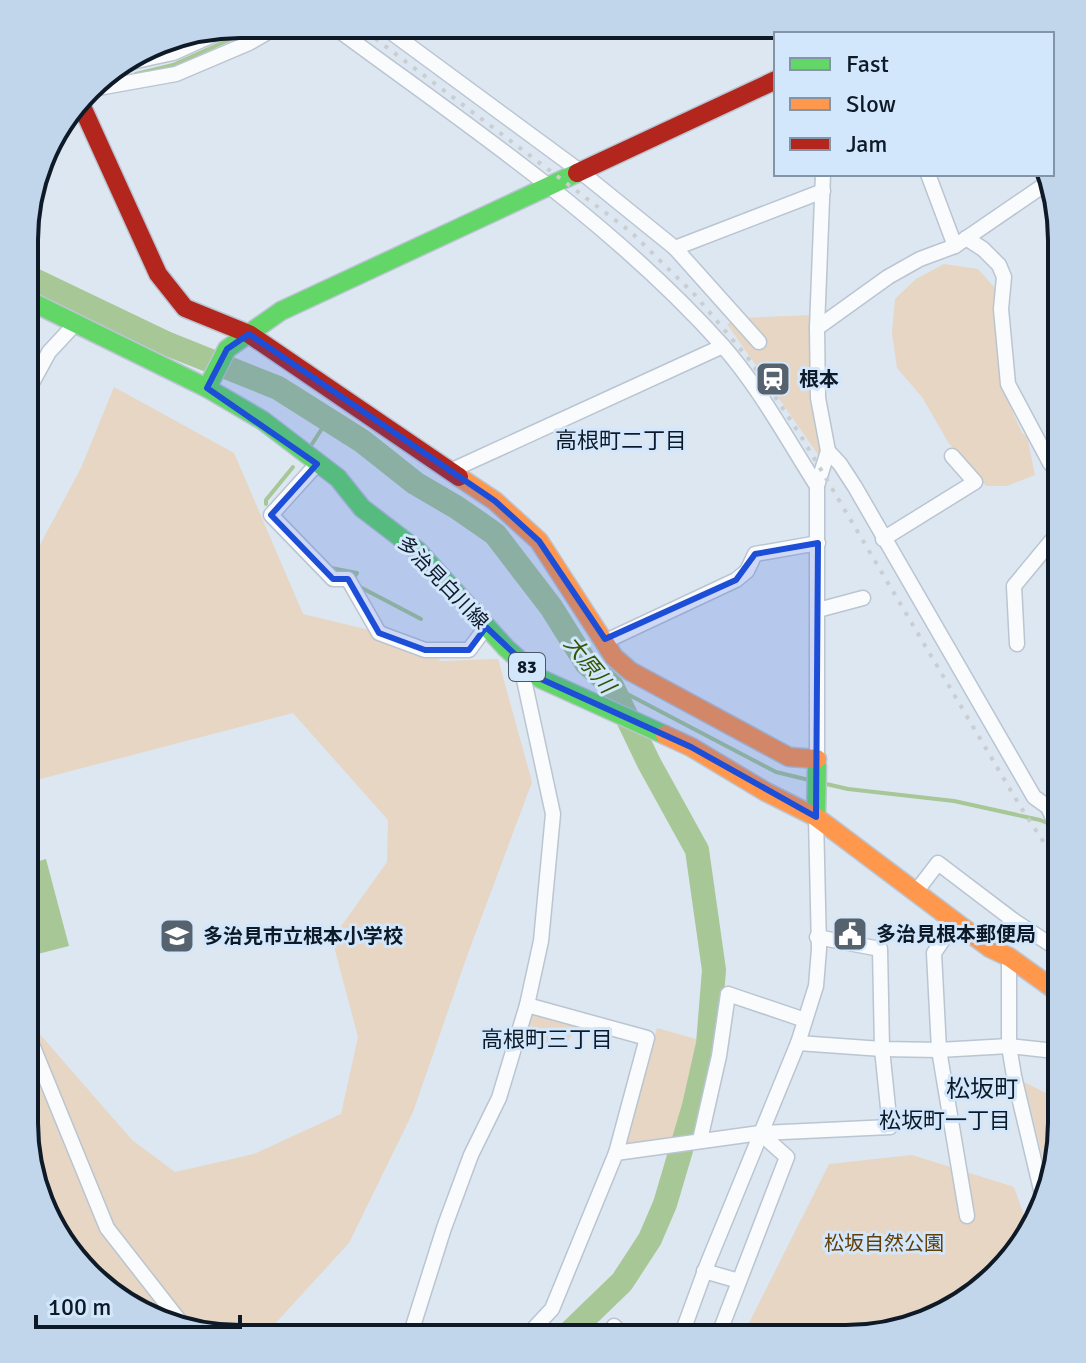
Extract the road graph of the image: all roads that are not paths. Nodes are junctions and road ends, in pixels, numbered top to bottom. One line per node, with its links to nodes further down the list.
1 (258, 38): 7 (street)
2 (349, 38): 12 (street)
3 (399, 38): 9 (street)
4 (194, 44): 5 (street)
5 (155, 57)
6 (774, 81): 9 (street)
7 (110, 86)
8 (84, 112): 20 (street)
9 (581, 172): 12 (street); 16 (street)
10 (823, 176): 14 (street)
11 (929, 176): 15 (street)
12 (550, 187): 20 (street); 22 (street)
13 (1041, 187): 15 (street)
14 (823, 191): 16 (street); 19 (street)
15 (961, 242): 19 (street); 27 (street)
16 (675, 248): 21 (street)
17 (38, 305): 18 (street, 多治見白川線 / 83)
18 (76, 323): 23 (street); 24 (street, 多治見白川線 / 83)
19 (817, 328): 25 (street)
20 (249, 334): 24 (street); 29 (street)
21 (759, 342)
22 (723, 346): 29 (street); 30 (street)
23 (38, 372)
24 (210, 381): 28 (street, 多治見白川線 / 83)
25 (828, 451): 30 (street); 31 (street)
26 (952, 456): 31 (street)
27 (1048, 459)
28 (317, 464): 36 (street, 多治見白川線 / 83); 36 (street)
29 (450, 471): 37 (street)
30 (817, 486): 32 (street)
31 (883, 539): 41 (street)
32 (818, 543): 35 (street); 37 (street)
33 (1048, 545): 38 (street)
34 (863, 598): 35 (street)
35 (818, 610): 40 (street)
36 (486, 627): 39 (street, 多治見白川線 / 83)
37 (606, 641): 40 (street)
38 (1017, 644)
39 (519, 661): 42 (street, 多治見白川線 / 83); 51 (street)
40 (817, 763): 42 (street)
41 (1048, 806)
42 (816, 817): 43 (street, 多治見白川線 / 83); 46 (street)
43 (915, 893): 44 (street); 45 (street, 多治見白川線 / 83)
44 (1013, 920): 47 (street); 48 (street)
45 (955, 922): 48 (street, 多治見白川線 / 83); 56 (street)
46 (817, 937): 52 (street); 55 (street)
47 (1048, 943)
48 (990, 948): 49 (street, 多治見白川線 / 83)
49 (1009, 957): 50 (street, 多治見白川線 / 83); 54 (street)
50 (1048, 985)
51 (527, 1005): 61 (street); 67 (street)
52 (805, 1020): 53 (street); 60 (street)
53 (798, 1043): 55 (street); 59 (street)
54 (1009, 1046): 56 (street); 57 (street); 62 (street)
55 (882, 1049): 56 (street); 59 (street)
56 (939, 1050): 63 (street)
57 (1048, 1050)
58 (38, 1059): 66 (street)
59 (760, 1133): 60 (street); 64 (street); 65 (street)
60 (700, 1140): 61 (street)
61 (616, 1153): 68 (street)
62 (1039, 1181)
63 (967, 1216)
64 (704, 1271): 65 (street); 69 (street)
65 (739, 1281): 70 (street)
66 (174, 1313)
67 (413, 1325)
68 (537, 1325)
69 (685, 1325)
70 (722, 1325)

